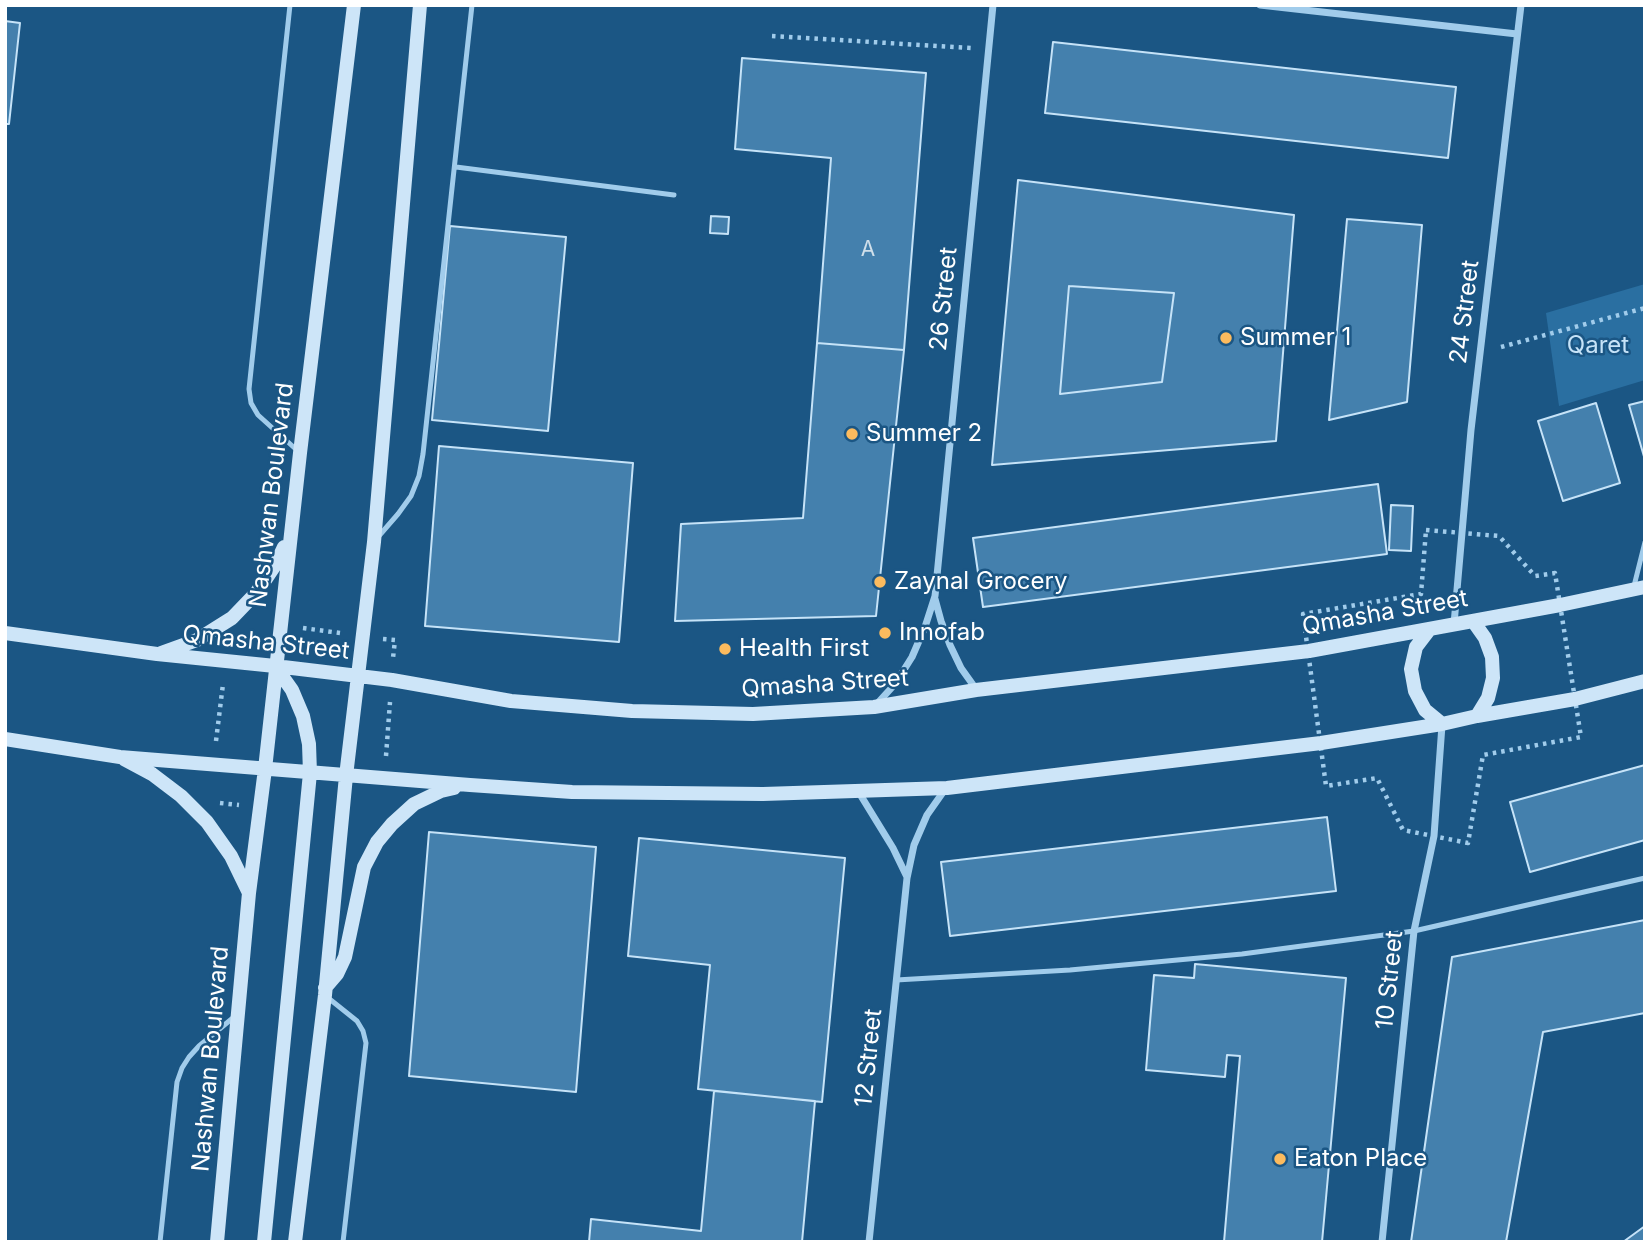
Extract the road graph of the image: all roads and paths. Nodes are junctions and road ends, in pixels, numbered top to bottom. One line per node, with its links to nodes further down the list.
1 (290, 5): 15 (lane)
2 (354, 5): 15 (street, Nashwan Boulevard)
3 (420, 5): 18 (street)
4 (472, 5): 11 (lane)
5 (993, 5): 10 (street, 26 Street)
6 (1260, 5): 8 (street)
7 (1521, 5): 8 (street, 24 Street)
8 (1517, 34): 14 (street, 24 Street)
9 (772, 36): 10 (path)
10 (989, 49): 21 (street, 26 Street)
11 (456, 167): 12 (lane); 18 (lane)
12 (674, 194)
13 (1645, 308): 14 (path)
14 (1480, 353): 17 (street, 24 Street)
15 (300, 453): 16 (street, Nashwan Boulevard)
16 (291, 529): 28 (street); 29 (street, Nashwan Boulevard)
17 (1462, 533): 22 (path); 24 (street, 24 Street); 27 (path)
18 (374, 542): 30 (street)
19 (1645, 542): 20 (lane)
20 (1639, 588): 22 (street, Qmasha Street)
21 (935, 596): 32 (street, 26 Street); 34 (street, 26 Street)
22 (1560, 605): 23 (street, Qmasha Street); 33 (path)
23 (1474, 621): 24 (street, Qmasha Street); 35 (street)
24 (1454, 624): 25 (street, Qmasha Street)
25 (1429, 629): 27 (street, Qmasha Street); 36 (street)
26 (5, 633): 28 (street, Qmasha Street)
27 (1308, 651): 32 (street, Qmasha Street); 38 (path)
28 (158, 654): 29 (street, Qmasha Street)
29 (275, 666): 30 (street, Qmasha Street); 40 (street, Nashwan Boulevard); 41 (street)
30 (358, 677): 34 (street, Qmasha Street); 42 (street)
31 (1645, 681): 33 (street)
32 (976, 690): 34 (street, Qmasha Street)
33 (1575, 699): 35 (street); 46 (path)
34 (874, 707)
35 (1477, 716): 36 (street)
36 (1443, 724): 38 (street); 46 (street, 10 Street)
37 (5, 739): 39 (street)
38 (1321, 743): 44 (street); 46 (path)
39 (120, 757): 40 (street); 49 (street)
40 (265, 769): 41 (street); 49 (street, Nashwan Boulevard)
41 (310, 773): 42 (street); 56 (street)
42 (346, 776): 43 (street); 52 (street)
43 (470, 785): 45 (street); 52 (street)
44 (947, 788): 45 (street); 47 (street, 12 Street)
45 (858, 791): 47 (street)
46 (1434, 836): 50 (street, 10 Street)
47 (907, 878): 51 (street, 12 Street)
48 (1645, 878): 50 (lane)
49 (249, 893): 53 (street, Nashwan Boulevard)
50 (1414, 932): 51 (lane); 60 (street, 10 Street)
51 (896, 980): 59 (street, 12 Street)
52 (325, 991): 57 (street); 58 (lane)
53 (239, 1013): 54 (lane); 55 (street, Nashwan Boulevard)
54 (160, 1242)
55 (217, 1242)
56 (264, 1242)
57 (295, 1242)
58 (343, 1242)
59 (869, 1242)
60 (1382, 1242)

